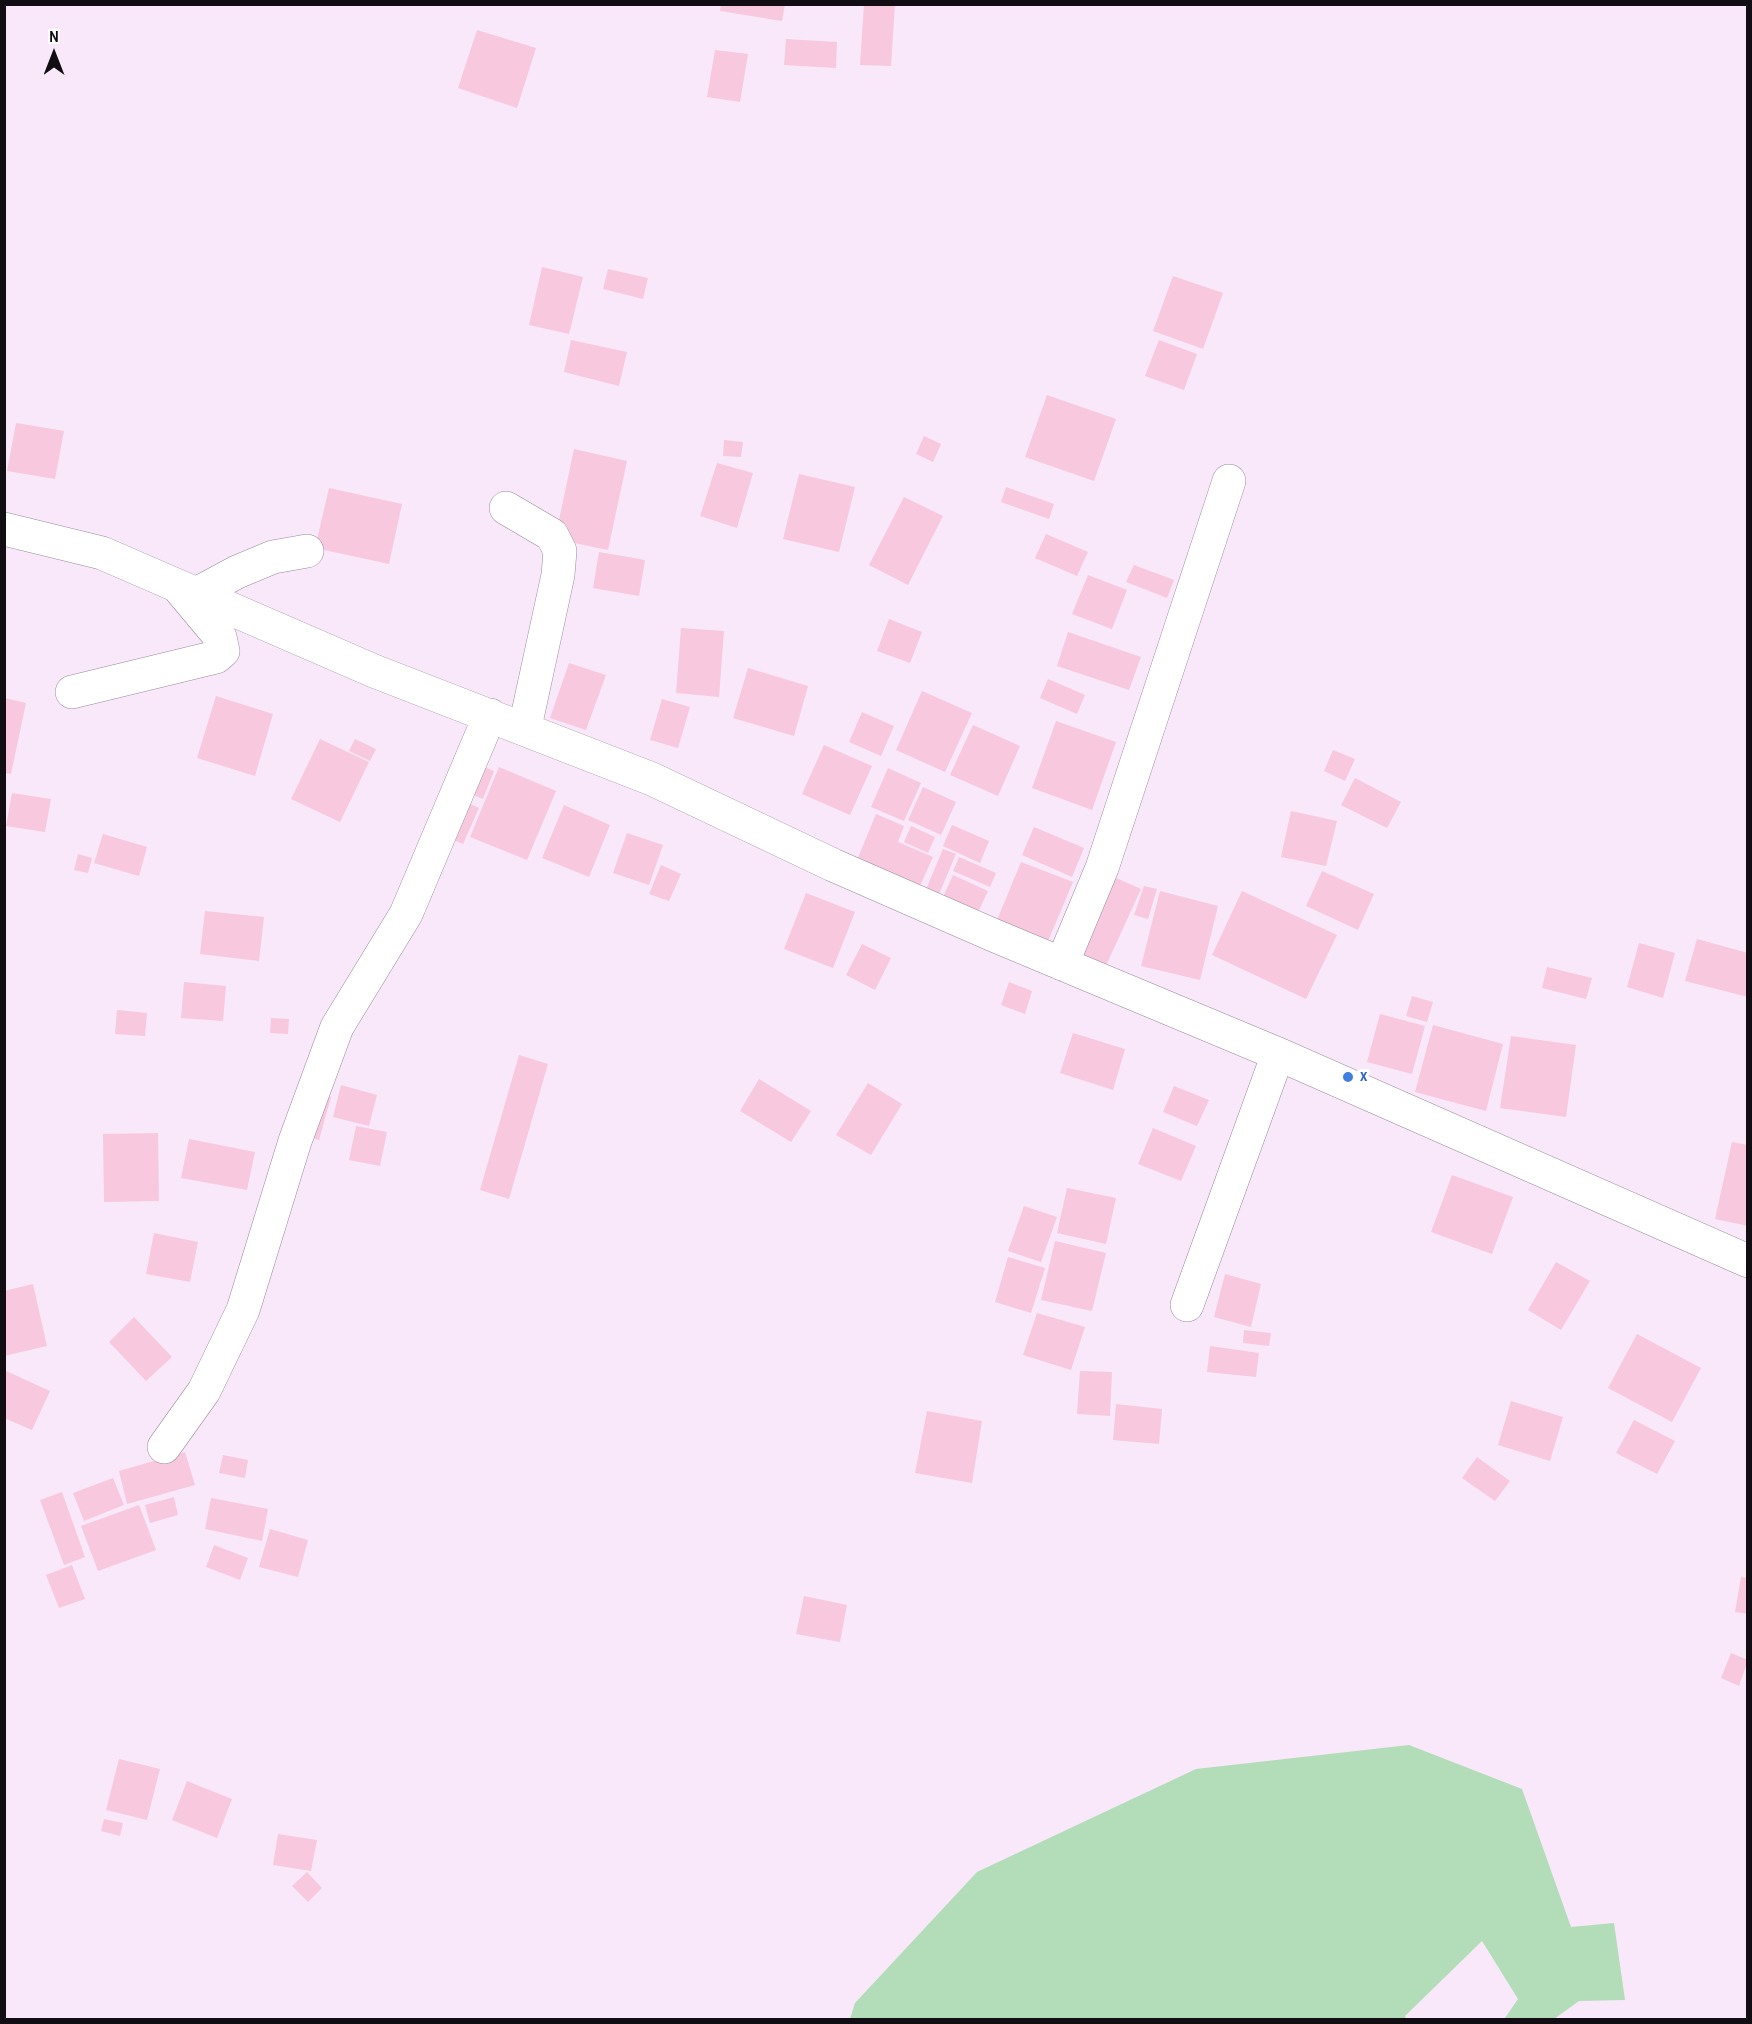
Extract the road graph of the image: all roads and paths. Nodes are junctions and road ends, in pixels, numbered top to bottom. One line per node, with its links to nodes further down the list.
1 (1229, 481): 9 (street)
2 (506, 508): 8 (street)
3 (4, 530): 5 (street)
4 (307, 551): 5 (street)
5 (186, 588): 6 (street); 7 (street)
6 (72, 692)
7 (490, 715): 8 (street); 13 (street)
8 (525, 727): 9 (street)
9 (1062, 964): 10 (street)
10 (1278, 1054): 11 (street); 12 (street)
11 (1748, 1261)
12 (1187, 1305)
13 (164, 1448)

